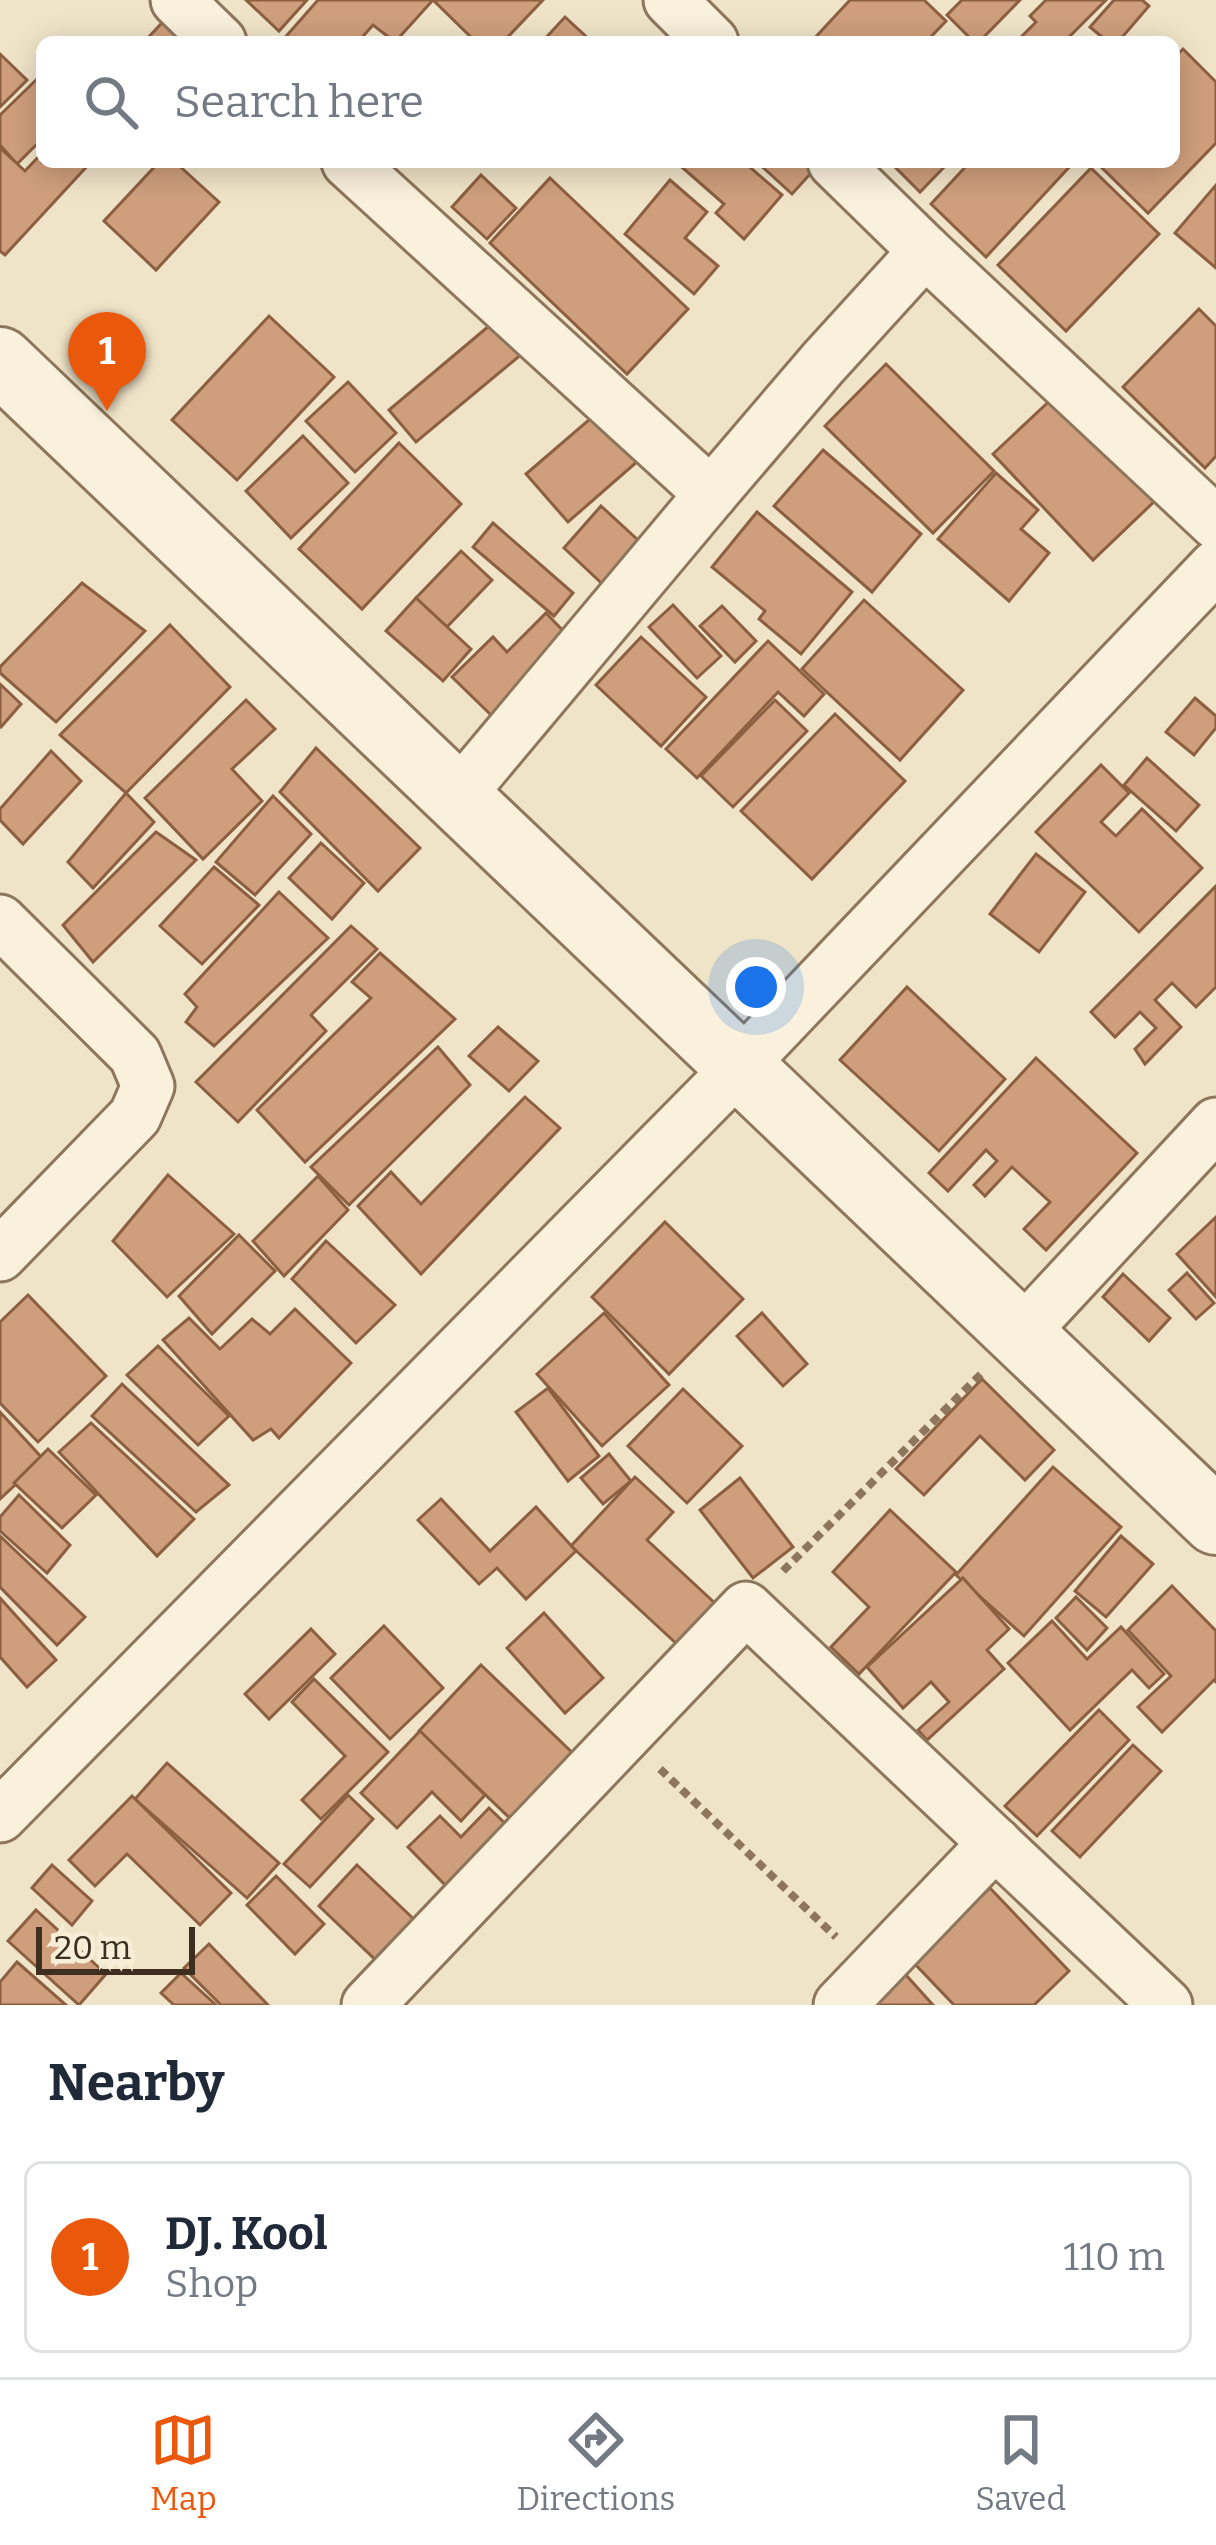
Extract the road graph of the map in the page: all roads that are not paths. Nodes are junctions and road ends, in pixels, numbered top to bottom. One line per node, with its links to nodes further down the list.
1 (177, 0): 3 (street)
2 (670, 0): 4 (street)
3 (214, 36)
4 (706, 36)
5 (355, 168): 9 (street)
6 (840, 168): 7 (street)
7 (925, 251): 9 (street); 10 (street)
8 (0, 362): 12 (street)
9 (710, 494): 12 (street)
10 (1216, 523)
11 (1216, 566): 14 (street)
12 (458, 796): 14 (street)
13 (0, 921): 16 (street)
14 (741, 1066): 17 (street); 19 (street)
15 (1216, 1124): 17 (street)
16 (0, 1255)
17 (1020, 1335): 18 (street)
18 (1216, 1521)
19 (0, 1816)
20 (995, 1844): 21 (street); 22 (street); 23 (street)
21 (856, 1988)
22 (368, 2005)
23 (1166, 2005)

